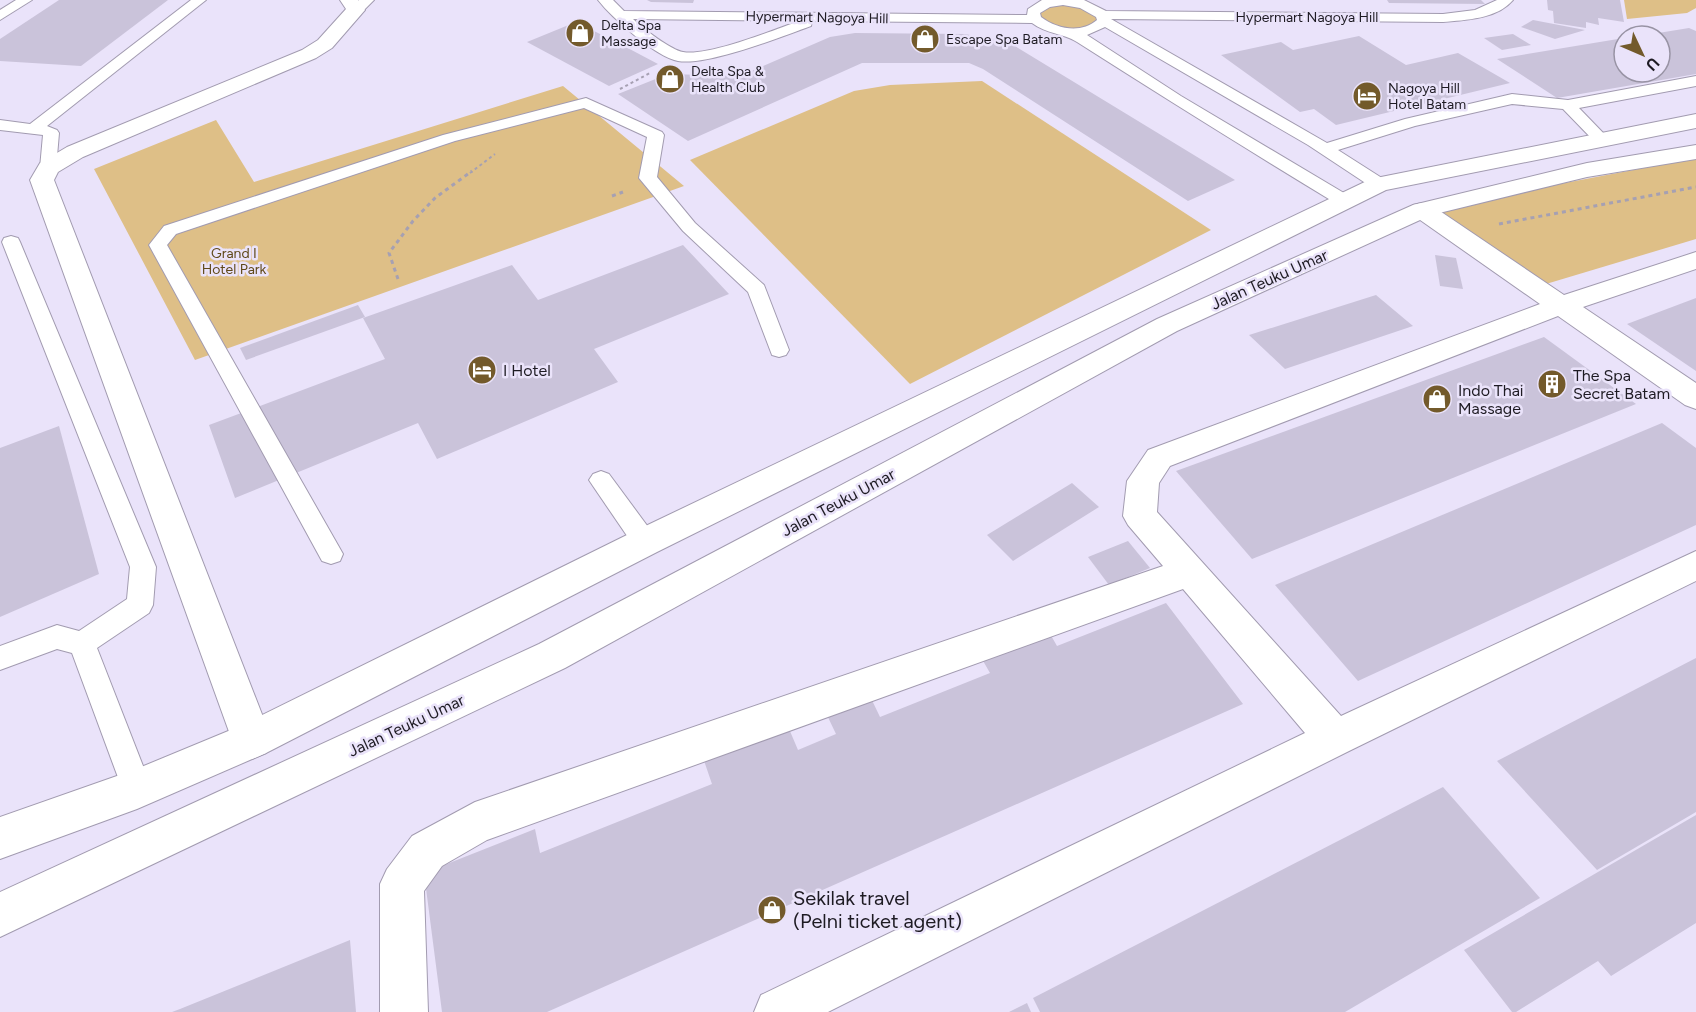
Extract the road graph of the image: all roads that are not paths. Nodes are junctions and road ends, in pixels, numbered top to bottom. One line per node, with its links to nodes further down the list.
1 (25, 0): 7 (lane)
2 (199, 0): 18 (lane)
3 (605, 0): 6 (lane)
4 (1506, 0): 8 (lane, Hypermart Nagoya Hill)
5 (358, 3): 23 (street)
6 (620, 15): 9 (lane, Hypermart Nagoya Hill); 9 (lane)
7 (0, 16)
8 (1106, 17): 11 (lane, Hypermart Nagoya Hill); 12 (lane, Hypermart Nagoya Hill); 20 (lane, Hypermart Nagoya Hill)
9 (818, 18): 10 (lane, Hypermart Nagoya Hill)
10 (1015, 19): 11 (lane, Hypermart Nagoya Hill); 13 (lane)
11 (1035, 19): 12 (lane, Hypermart Nagoya Hill)
12 (1072, 32): 13 (lane, Hypermart Nagoya Hill)
13 (1087, 42): 22 (lane, Hypermart Nagoya Hill)
14 (1696, 81): 15 (lane)
15 (1568, 105): 19 (lane); 20 (lane)
16 (1696, 121): 19 (street)
17 (0, 125): 18 (lane)
18 (34, 129): 23 (lane)
19 (1602, 140): 24 (street)
20 (1320, 145): 22 (lane); 24 (lane, Hypermart Nagoya Hill)
21 (1696, 152): 26 (street, Jalan Teuku Umar)
22 (1276, 158): 25 (lane, Hypermart Nagoya Hill)
23 (48, 168): 40 (street)
24 (1379, 184): 25 (street)
25 (1343, 200): 33 (street)
26 (1422, 210): 29 (street); 43 (street, Jalan Teuku Umar)
27 (11, 242): 37 (lane)
28 (1696, 260): 29 (street)
29 (1562, 305): 31 (street); 36 (street)
30 (778, 350): 34 (lane)
31 (1696, 398)
32 (601, 480): 33 (lane)
33 (645, 542): 40 (street)
34 (331, 554)
35 (1696, 565): 39 (street)
36 (1189, 572): 39 (street); 44 (street)
37 (82, 644): 38 (lane); 41 (lane)
38 (0, 658)
39 (1335, 738): 45 (street)
40 (252, 740): 41 (street)
41 (137, 789): 42 (street)
42 (0, 838)
43 (0, 915)
44 (404, 1012)
45 (778, 1012)

